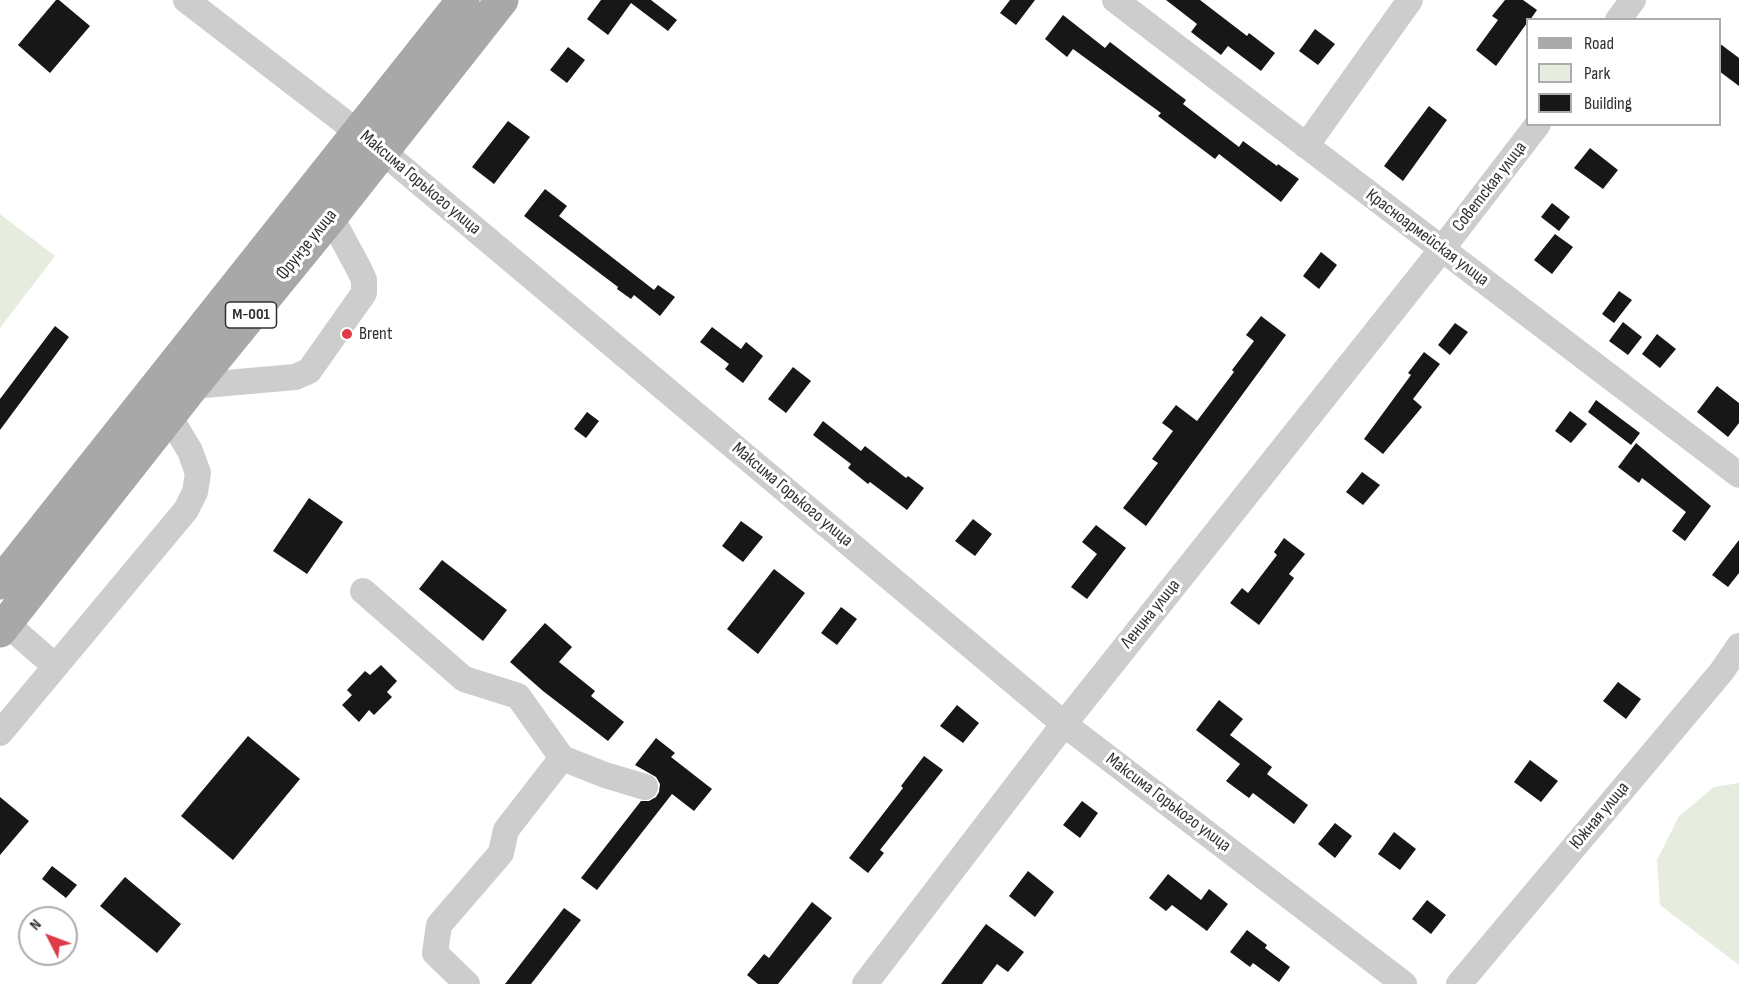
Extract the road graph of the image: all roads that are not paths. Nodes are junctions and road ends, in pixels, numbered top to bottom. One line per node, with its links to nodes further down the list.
1 (186, 0): 9 (street, Максима Горького улица)
2 (463, 0): 9 (main road, Фрунзе улица / M-001)
3 (502, 0): 9 (main road, Фрунзе улица / M-001)
4 (1115, 0): 10 (street, Красноармейская улица)
5 (1410, 0): 10 (street)
6 (1633, 0): 7 (street)
7 (1620, 18)
8 (1536, 126): 12 (street, Советская улица)
9 (371, 142): 11 (main road, Фрунзе улица / M-001); 16 (main road, Фрунзе улица / M-001); 21 (street, Максима Горького улица)
10 (1306, 146): 12 (street, Красноармейская улица)
11 (331, 217): 13 (main road, Фрунзе улица / M-001); 13 (street)
12 (1442, 249): 15 (street, Красноармейская улица); 21 (street, Ленина улица)
13 (193, 386): 14 (main road, Фрунзе улица / M-001)
14 (169, 416): 18 (main road, Фрунзе улица / M-001); 20 (street)
15 (1739, 475)
16 (0, 583)
17 (363, 591): 23 (street)
18 (2, 624): 20 (street)
19 (1739, 646): 28 (street, Южная улица)
20 (55, 666): 22 (street)
21 (1064, 724): 26 (street, Ленина улица); 27 (street, Максима Горького улица)
22 (0, 734)
23 (562, 758): 24 (street); 25 (street)
24 (645, 787)
25 (467, 984)
26 (865, 984)
27 (1404, 984)
28 (1460, 984)

